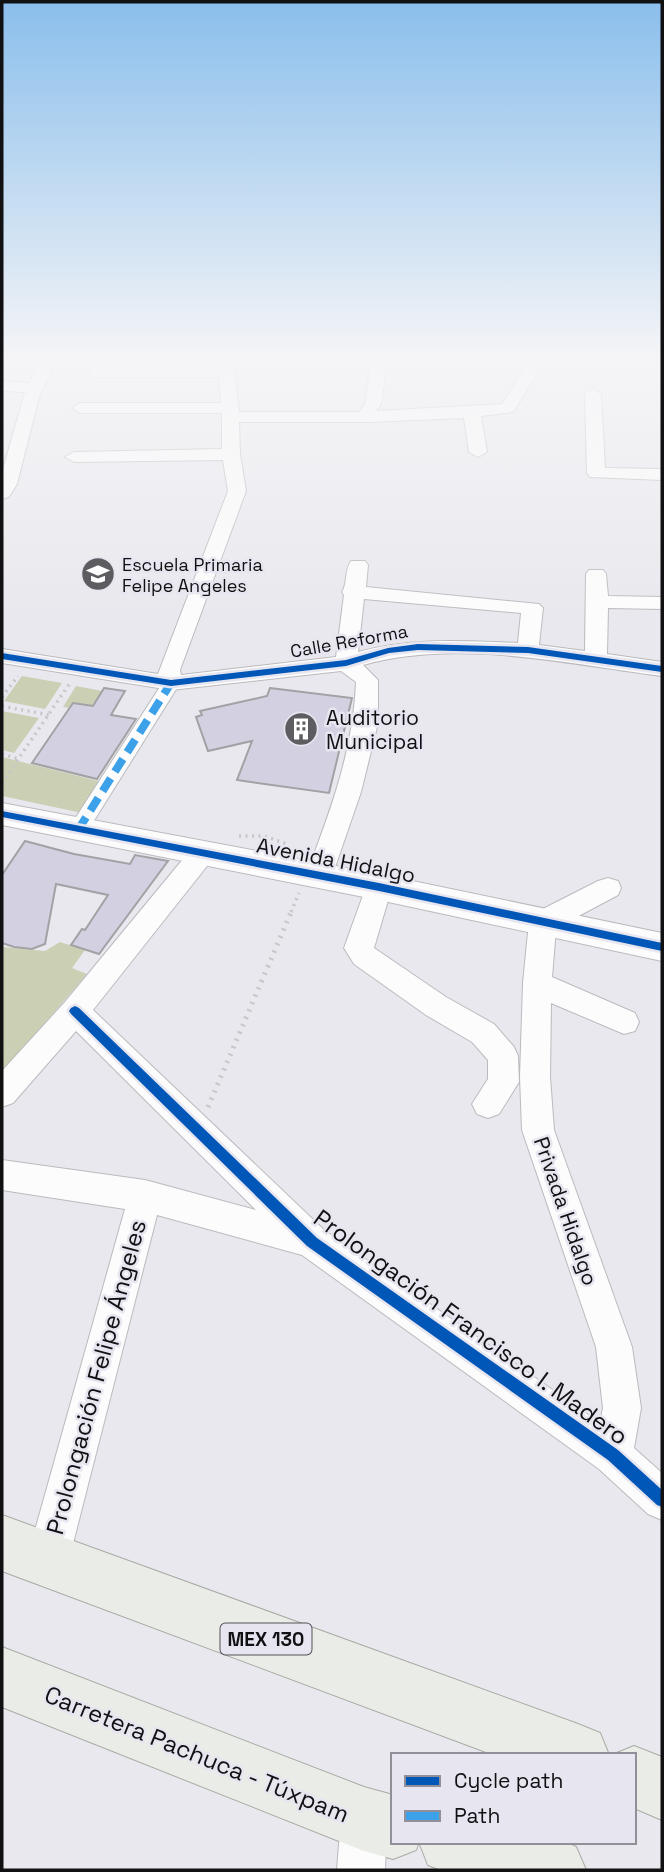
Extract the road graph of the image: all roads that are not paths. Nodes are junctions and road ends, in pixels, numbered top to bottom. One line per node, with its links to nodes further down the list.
1 (19, 443): 9 (street)
2 (231, 443): 6 (street)
3 (477, 443): 5 (street)
4 (595, 443): 8 (street)
5 (478, 452)
6 (231, 454): 7 (street); 20 (street)
7 (74, 457)
8 (662, 475)
9 (2, 493)
10 (358, 565): 12 (street)
11 (596, 574): 13 (street)
12 (352, 592): 15 (street); 18 (street)
13 (598, 601): 14 (street); 17 (street)
14 (662, 603)
15 (528, 650): 17 (street, Calle Reforma); 18 (street, Calle Reforma)
16 (2, 656): 20 (street, Calle Reforma)
17 (596, 661): 19 (street, Calle Reforma)
18 (346, 663): 20 (street, Calle Reforma); 24 (street)
19 (662, 669)
20 (171, 683): 22 (street)
21 (2, 814): 22 (street, Avenida Hidalgo)
22 (78, 830): 23 (street, Avenida Hidalgo)
23 (202, 854): 24 (street, Avenida Hidalgo); 30 (street)
24 (313, 875): 25 (street, Avenida Hidalgo)
25 (379, 887): 27 (street, Avenida Hidalgo); 33 (street)
26 (608, 888): 27 (street)
27 (543, 922): 28 (street, Avenida Hidalgo); 29 (street, Privada Hidalgo)
28 (662, 947)
29 (537, 983): 31 (street); 37 (street, Privada Hidalgo)
30 (75, 1011): 32 (street); 36 (street, Prolongación Francisco I. Madero)
31 (624, 1022)
32 (2, 1093)
33 (488, 1104)
34 (2, 1175): 35 (street)
35 (145, 1196): 36 (street); 39 (street, Prolongación Felipe Ángeles)
36 (312, 1242): 37 (street, Prolongación Francisco I. Madero)
37 (613, 1455): 38 (street, Prolongación Francisco I. Madero)
38 (662, 1500)
39 (25, 1551): 41 (main road, MEX 130)
40 (2, 1676): 44 (main road, Carretera Pachuca - Túxpam)
41 (546, 1748)
42 (636, 1778): 43 (main road)
43 (662, 1788)
44 (373, 1839)
45 (461, 1844): 46 (main road)
46 (527, 1857)

